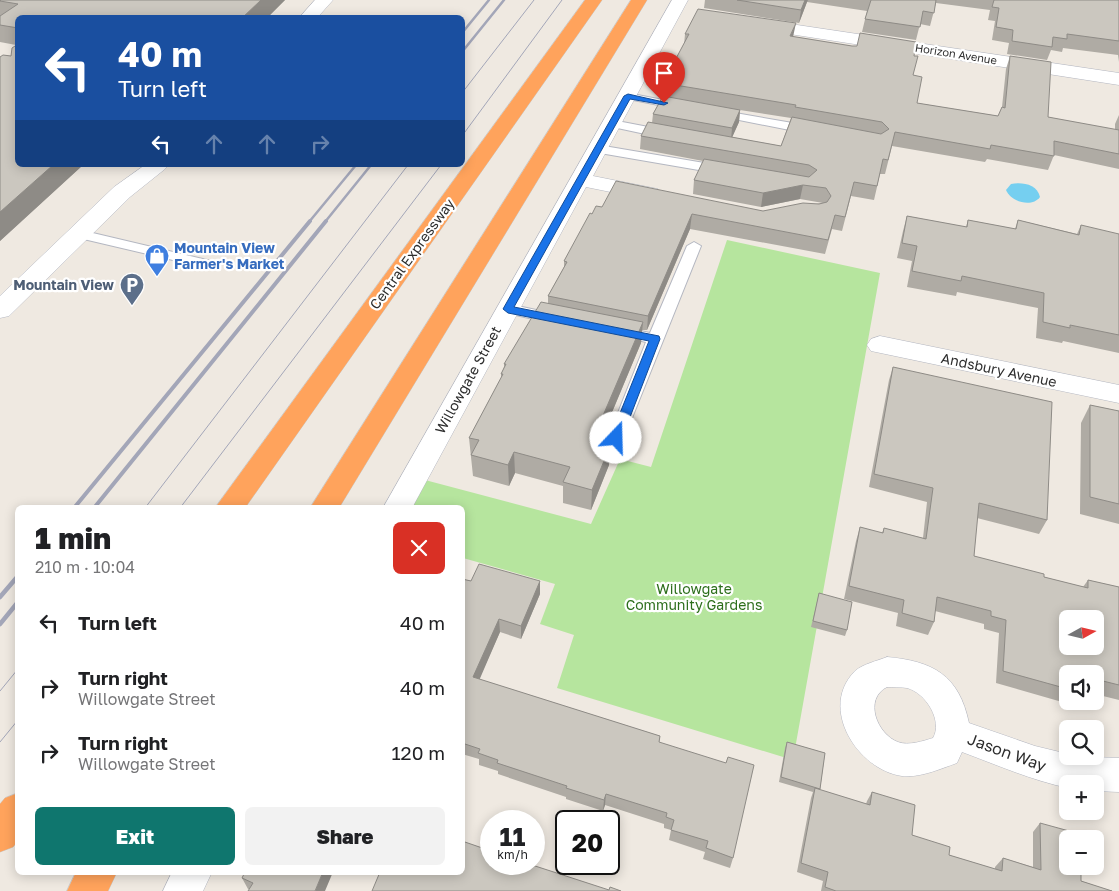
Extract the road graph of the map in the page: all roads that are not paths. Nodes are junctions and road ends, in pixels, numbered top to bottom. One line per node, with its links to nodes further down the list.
1 (325, 0): 5 (street)
2 (594, 0): 30 (highway, Central Expressway)
3 (639, 0): 31 (highway)
4 (683, 9): 8 (street, Willowgate Street)
5 (310, 15)
6 (743, 22): 7 (street, Horizon Avenue)
7 (1119, 79)
8 (628, 96): 9 (street, Willowgate Street); 10 (lane)
9 (612, 124): 11 (lane); 12 (street, Willowgate Street)
10 (820, 131)
11 (681, 137)
12 (598, 149): 15 (lane); 16 (street, Willowgate Street)
13 (140, 167): 17 (street)
14 (155, 167): 17 (street)
15 (734, 172)
16 (580, 180): 18 (street); 22 (street, Willowgate Street)
17 (122, 192): 19 (street)
18 (670, 197)
19 (80, 234): 21 (lane); 23 (street)
20 (694, 246): 26 (lane)
21 (207, 264)
22 (508, 309): 24 (lane); 32 (street, Willowgate Street)
23 (0, 310)
24 (569, 322)
25 (607, 329): 26 (lane)
26 (655, 339): 29 (lane)
27 (880, 345): 28 (street, Andsbury Avenue)
28 (1119, 394)
29 (616, 438)
30 (231, 505)
31 (326, 505)
32 (399, 505)
33 (954, 733): 34 (street, Jason Way)
34 (1119, 775)
35 (15, 814): 36 (highway)
36 (0, 834)
37 (96, 875): 39 (highway)
38 (191, 875): 40 (street)
39 (86, 891)
40 (182, 891)

